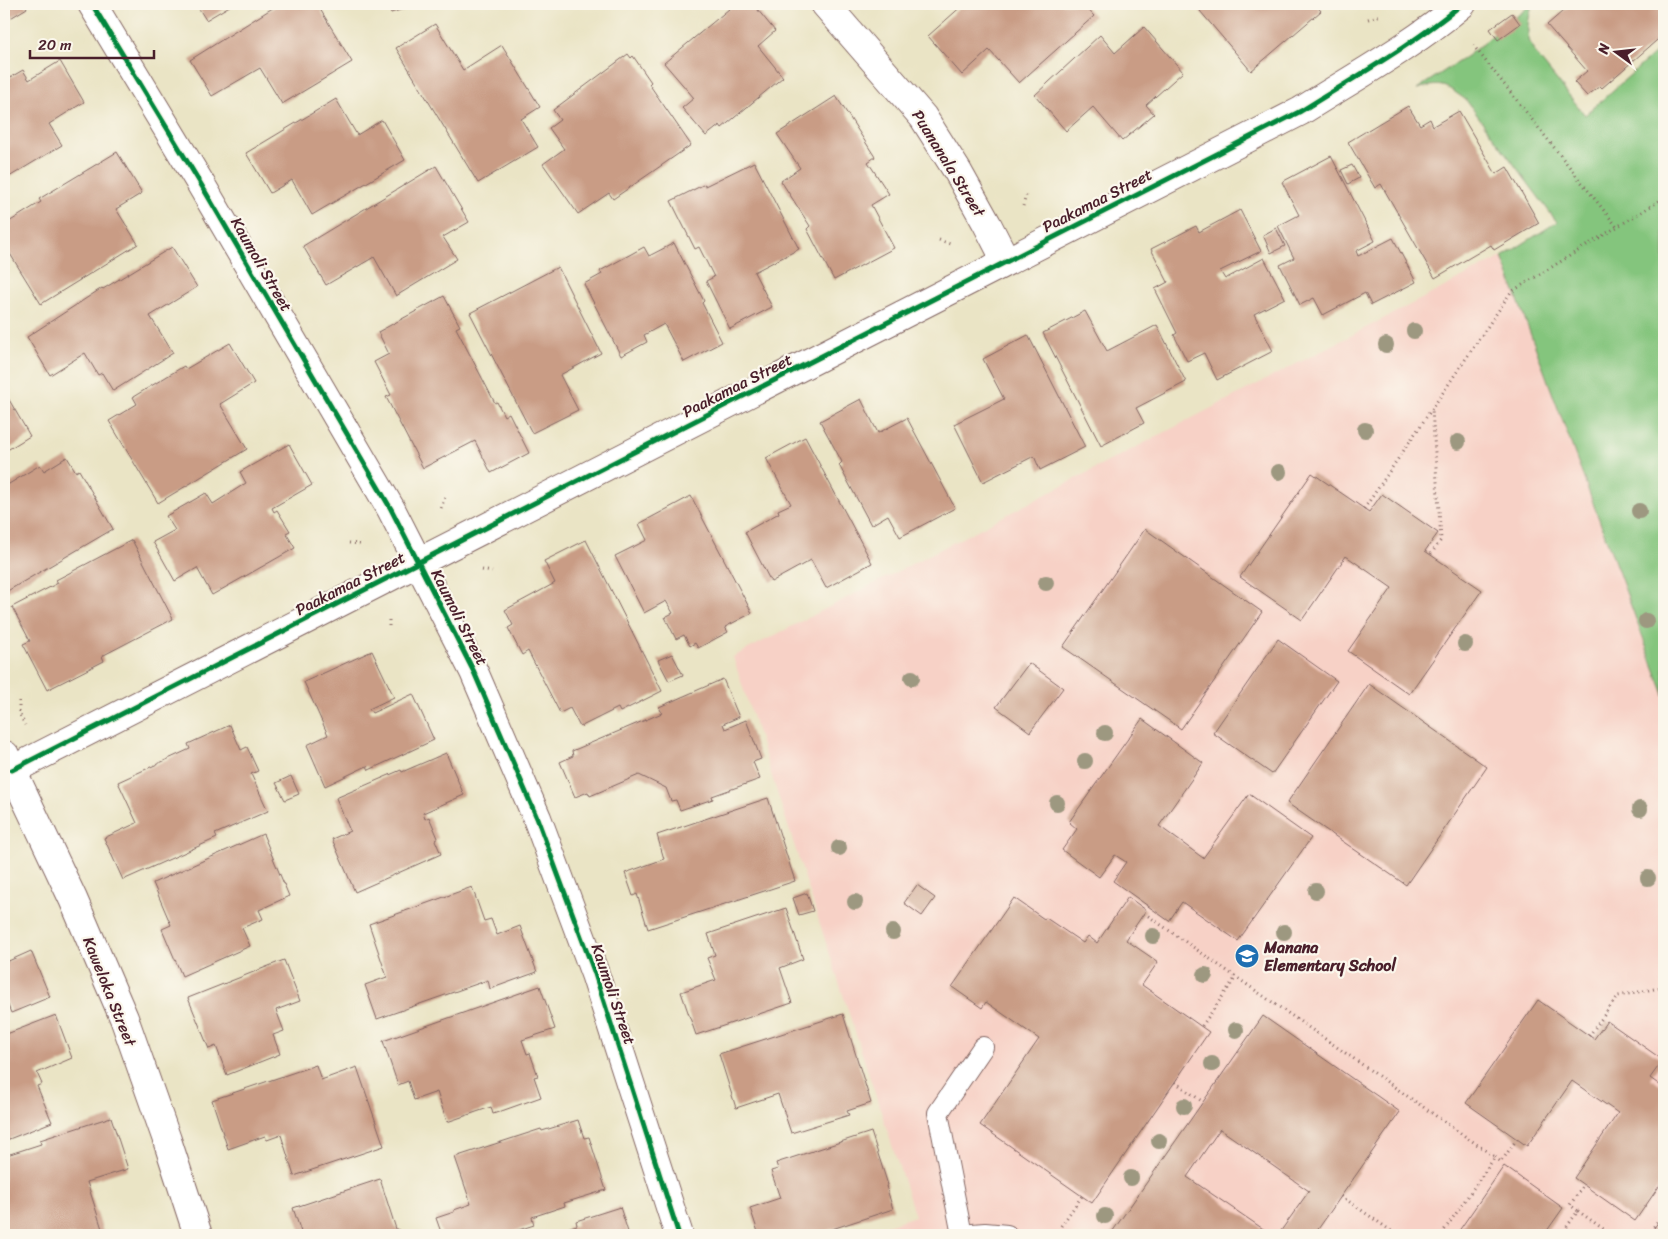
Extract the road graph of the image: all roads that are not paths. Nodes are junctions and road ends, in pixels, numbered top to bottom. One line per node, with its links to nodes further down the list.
1 (92, 4): 5 (street, Kaumoli Street)
2 (825, 4): 4 (street, Puananala Street)
3 (1449, 7): 4 (street, Paakamaa Street)
4 (1006, 261): 5 (street, Paakamaa Street)
5 (418, 562): 6 (street, Paakamaa Street); 10 (street, Kaumoli Street)
6 (8, 762): 9 (street, Kaweloka Street)
7 (983, 1047): 11 (lane)
8 (985, 1234): 11 (lane); 12 (lane)
9 (198, 1235)
10 (679, 1235)
11 (961, 1235)
12 (1007, 1235)

